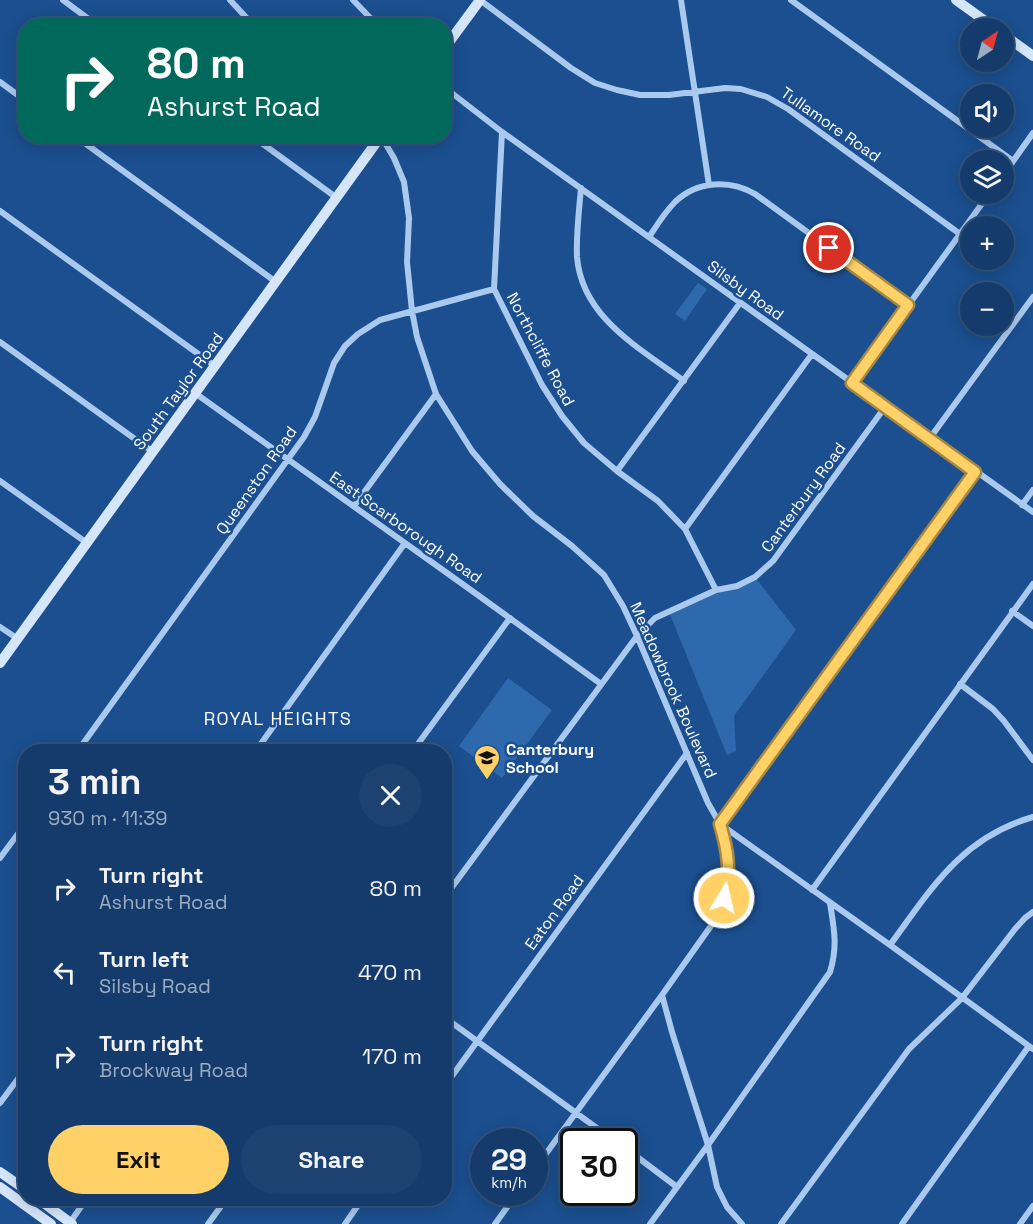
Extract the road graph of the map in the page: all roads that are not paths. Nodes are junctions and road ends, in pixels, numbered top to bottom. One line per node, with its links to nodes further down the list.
1 (63, 0): 8 (street)
2 (230, 0): 9 (street)
3 (353, 0): 10 (street)
4 (480, 0): 12 (main road); 16 (street, Tullamore Road)
5 (681, 0): 16 (street)
6 (791, 0): 25 (street)
7 (956, 0): 11 (main road)
8 (87, 18)
9 (247, 18)
10 (370, 18)
11 (981, 18)
12 (452, 38)
13 (1014, 42): 14 (main road)
14 (1033, 56)
15 (0, 82): 18 (street)
16 (694, 92): 27 (street); 31 (street, Tullamore Road)
17 (452, 93): 19 (street, Silsby Road)
18 (18, 95)
19 (502, 132): 28 (street, Silsby Road); 34 (street, Northcliffe Road)
20 (1033, 133): 26 (street)
21 (86, 144): 33 (street)
22 (263, 144): 29 (street)
23 (375, 144): 29 (main road, South Taylor Road)
24 (386, 144): 38 (street, Meadowbrook Boulevard)
25 (998, 150)
26 (1014, 160)
27 (709, 185): 32 (street); 37 (street)
28 (581, 188): 32 (street, Silsby Road); 42 (street)
29 (337, 198): 33 (main road, South Taylor Road)
30 (0, 211): 41 (street)
31 (960, 234): 37 (street)
32 (649, 237): 36 (street, Silsby Road)
33 (276, 282): 41 (main road, South Taylor Road)
34 (494, 289): 38 (street, Queenston Road); 50 (street, Northcliffe Road)
35 (1033, 297): 47 (street)
36 (740, 303): 40 (street, Silsby Road); 42 (street)
37 (908, 305): 43 (street)
38 (412, 311): 45 (street, Meadowbrook Boulevard); 49 (street, Queenston Road)
39 (0, 342): 48 (street)
40 (812, 354): 43 (street, Silsby Road); 57 (street)
41 (215, 366): 44 (main road, South Taylor Road)
42 (684, 381): 50 (street)
43 (852, 383): 46 (street, Silsby Road)
44 (195, 393): 48 (main road, South Taylor Road); 49 (street, East Scarborough Road)
45 (436, 394): 55 (street); 66 (street, Meadowbrook Boulevard)
46 (885, 407): 47 (street, Silsby Road); 61 (street, Canterbury Road)
47 (930, 438): 51 (street, Silsby Road)
48 (153, 452): 58 (main road, South Taylor Road)
49 (288, 459): 55 (street, East Scarborough Road); 71 (street, Queenston Road)
50 (617, 471): 57 (street, Northcliffe Road)
51 (975, 472): 54 (street, Silsby Road); 77 (street)
52 (0, 481): 58 (street)
53 (1033, 490): 54 (street)
54 (1022, 505): 56 (street, Silsby Road)
55 (354, 506): 59 (street, East Scarborough Road)
56 (1033, 512)
57 (685, 530): 61 (street, Northcliffe Road)
58 (87, 543): 67 (main road, South Taylor Road)
59 (405, 543): 63 (street, East Scarborough Road); 72 (street)
60 (1033, 584): 62 (street)
61 (716, 590): 66 (street, Canterbury Road)
62 (1012, 611): 64 (street); 70 (street)
63 (510, 618): 69 (street, East Scarborough Road); 73 (street)
64 (1033, 626)
65 (0, 627): 67 (street)
66 (637, 636): 69 (street, Canterbury Road); 74 (street, Meadowbrook Boulevard)
67 (18, 639): 68 (main road, South Taylor Road)
68 (0, 663)
69 (601, 684): 80 (street, Canterbury Road)
70 (960, 684): 75 (street); 81 (street)
71 (83, 744)
72 (261, 744)
73 (418, 744)
74 (687, 753): 77 (street, Meadowbrook Boulevard); 88 (street, Eaton Road)
75 (1033, 760)
76 (1033, 817): 84 (street)
77 (720, 824): 81 (street); 85 (street, Meadowbrook Boulevard)
78 (18, 834): 79 (street)
79 (0, 858)
80 (452, 887)
81 (812, 890): 82 (street)
82 (830, 903): 84 (street); 95 (street)
83 (1033, 912): 86 (street)
84 (890, 945): 86 (street)
85 (662, 995): 93 (street, Meadowbrook Boulevard); 95 (street)
86 (962, 998): 89 (street); 117 (street)
87 (452, 1023): 88 (street)
88 (477, 1041): 90 (street, Eaton Road); 93 (street)
89 (1031, 1048): 118 (street)
90 (452, 1076)
91 (18, 1079): 92 (street)
92 (0, 1103)
93 (576, 1112): 94 (street); 96 (street, Meadowbrook Boulevard)
94 (597, 1128)
95 (708, 1145): 101 (street); 116 (street)
96 (548, 1151)
97 (638, 1158): 101 (street)
98 (0, 1172): 99 (main road)
99 (18, 1184)
100 (0, 1187): 102 (main road)
101 (677, 1187): 115 (street)
102 (18, 1200)
103 (26, 1206): 111 (main road)
104 (48, 1206): 110 (main road)
105 (82, 1206): 110 (street)
106 (221, 1206): 112 (street)
107 (357, 1206): 113 (street)
108 (508, 1206): 114 (street)
109 (1033, 1206): 119 (street)
110 (70, 1223)
111 (51, 1224)
112 (208, 1224)
113 (345, 1224)
114 (495, 1224)
115 (650, 1224)
116 (742, 1224)
117 (781, 1224)
118 (902, 1224)
119 (1020, 1224)

